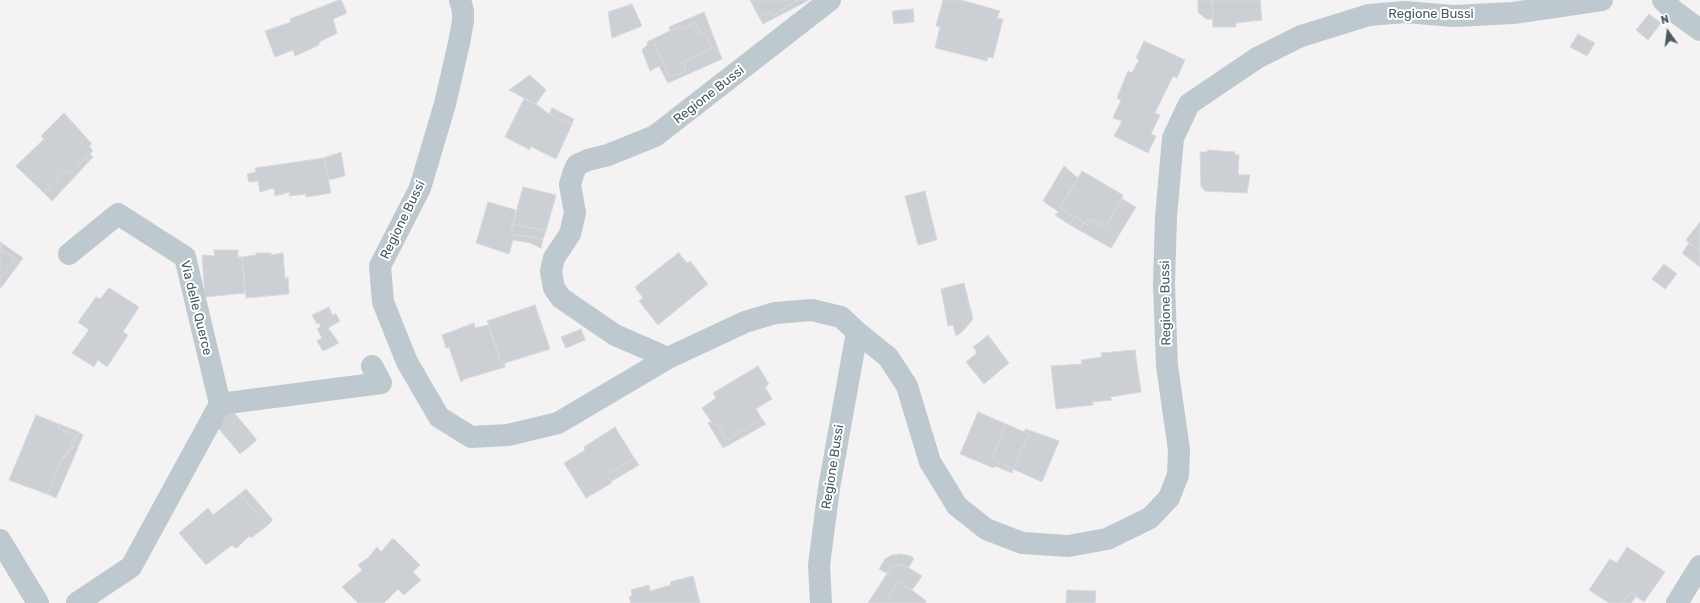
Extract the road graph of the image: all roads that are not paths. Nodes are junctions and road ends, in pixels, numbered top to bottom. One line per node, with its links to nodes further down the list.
1 (460, 0): 8 (street, Regione Bussi)
2 (830, 0): 8 (street, Regione Bussi)
3 (1602, 0): 7 (street, Regione Bussi)
4 (1662, 0): 5 (street)
5 (1700, 30)
6 (70, 254): 10 (street, Via delle Querce)
7 (857, 332): 8 (street, Regione Bussi); 15 (street, Regione Bussi)
8 (668, 358)
9 (372, 366): 10 (street)
10 (220, 404): 14 (street)
11 (0, 540): 13 (street)
12 (1700, 566): 16 (street)
13 (38, 603)
14 (77, 603)
15 (821, 603)
16 (1676, 603)

